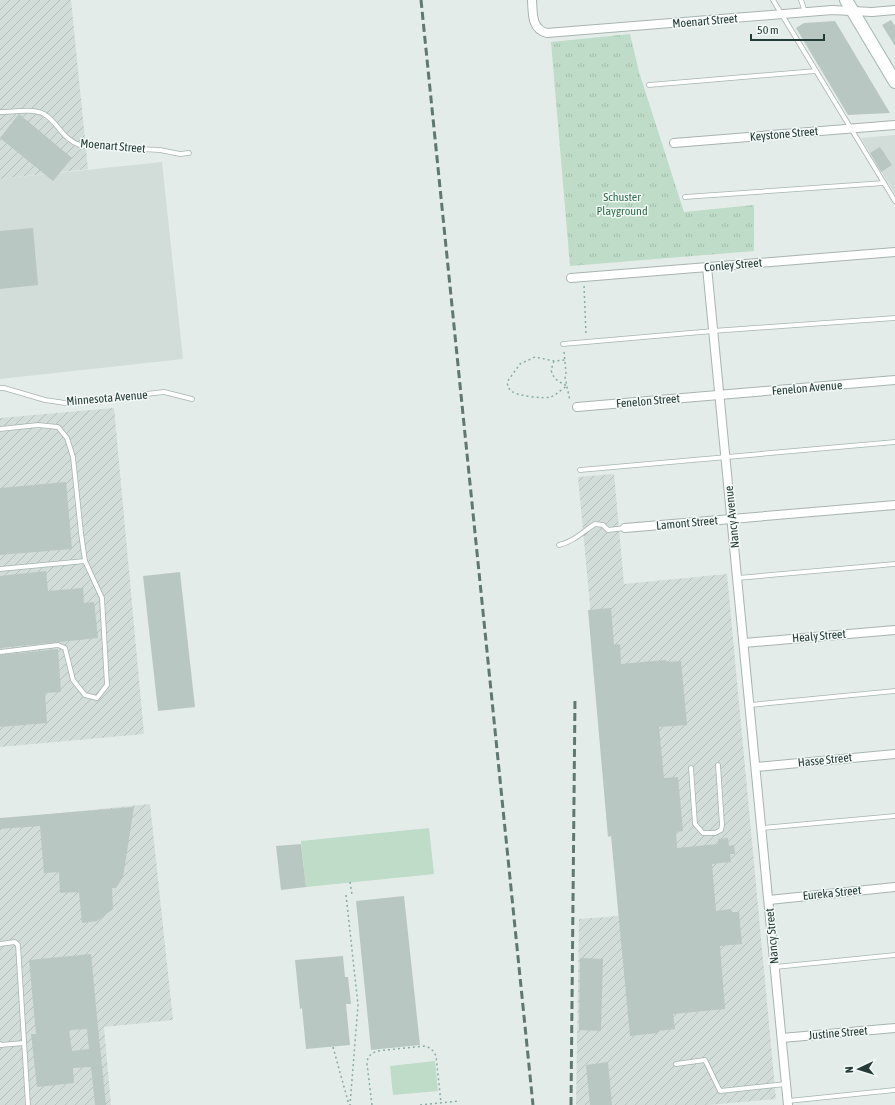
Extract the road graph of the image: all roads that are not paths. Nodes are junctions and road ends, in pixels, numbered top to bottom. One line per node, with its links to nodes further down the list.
1 (532, 0): 8 (street, Moenart Street)
2 (773, 0): 8 (lane)
3 (801, 0): 6 (lane)
4 (846, 0): 7 (main road)
5 (895, 10): 7 (street, Moenart Street)
6 (805, 12): 7 (street, Moenart Street); 8 (street, Moenart Street)
7 (853, 12): 10 (main road)
8 (781, 14): 9 (lane)
9 (816, 71): 11 (lane); 14 (lane)
10 (895, 82)
11 (649, 85)
12 (0, 112): 16 (lane, Moenart Street)
13 (895, 125): 14 (street, Keystone Street)
14 (850, 128): 15 (street, Keystone Street); 17 (lane)
15 (674, 143)
16 (189, 154)
17 (884, 183): 18 (lane); 19 (lane)
18 (685, 197)
19 (895, 201)
20 (895, 252): 21 (street, Conley Street)
21 (707, 267): 22 (street, Conley Street); 24 (street, Nancy Avenue)
22 (571, 278)
23 (895, 318): 24 (lane)
24 (713, 331): 25 (lane); 28 (street, Nancy Avenue)
25 (563, 344)
26 (895, 380): 28 (street, Fenelon Avenue)
27 (0, 388): 29 (lane, Minnesota Avenue)
28 (719, 395): 30 (street, Fenelon Street); 33 (street, Nancy Avenue)
29 (192, 399)
30 (577, 407)
31 (0, 429): 39 (lane)
32 (895, 442): 33 (lane)
33 (726, 457): 34 (lane); 36 (street, Nancy Avenue)
34 (580, 470)
35 (895, 505): 36 (street, Lamont Street)
36 (732, 519): 37 (street, Lamont Street); 42 (street, Nancy Avenue)
37 (625, 528): 38 (lane, Lamont Street)
38 (559, 545)
39 (85, 561): 41 (lane); 45 (lane)
40 (895, 564): 42 (lane)
41 (0, 568)
42 (738, 578): 44 (street, Nancy Avenue)
43 (895, 630): 44 (street, Healy Street)
44 (744, 643): 47 (street, Nancy Avenue)
45 (0, 652)
46 (895, 692): 47 (lane)
47 (750, 705): 50 (street, Nancy Avenue)
48 (895, 754): 50 (street, Hasse Street)
49 (718, 765): 51 (lane)
50 (756, 767): 53 (street, Nancy Street)
51 (691, 768)
52 (895, 816): 53 (lane)
53 (762, 828): 55 (street, Nancy Street)
54 (895, 887): 55 (street, Eureka Street)
55 (769, 900): 58 (street, Nancy Street)
56 (0, 944): 61 (lane)
57 (895, 955): 58 (lane)
58 (775, 967): 60 (street, Nancy Street)
59 (895, 1028): 60 (street, Justine Street)
60 (782, 1038): 64 (street, Nancy Street)
61 (24, 1043): 62 (lane); 67 (lane)
62 (0, 1044)
63 (676, 1064): 64 (lane)
64 (786, 1084): 66 (street, Nancy Street)
65 (895, 1090): 66 (lane)
66 (788, 1103)
67 (28, 1105)

